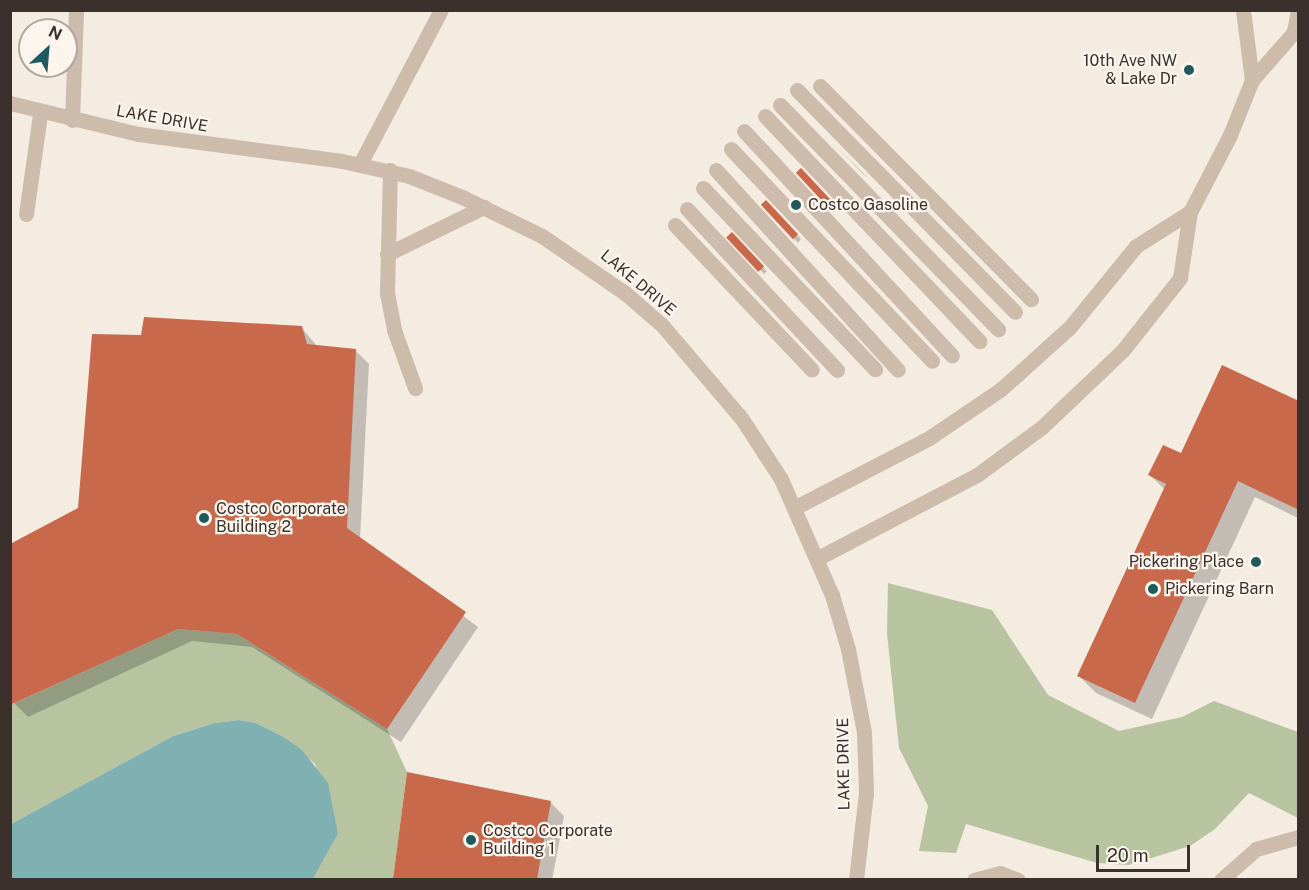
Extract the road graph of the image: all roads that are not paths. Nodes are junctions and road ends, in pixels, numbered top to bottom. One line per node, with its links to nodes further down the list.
1 (76, 10): 12 (street)
2 (441, 10): 15 (street)
3 (1243, 10): 5 (street)
4 (1298, 10): 5 (street)
5 (1252, 80): 21 (street)
6 (820, 86): 25 (street)
7 (797, 90): 26 (street)
8 (10, 103): 10 (street, LAKE DRIVE)
9 (780, 105): 27 (street)
10 (40, 114): 12 (street, LAKE DRIVE); 22 (street)
11 (765, 116): 28 (street)
12 (72, 120): 15 (street, LAKE DRIVE)
13 (744, 131): 29 (street)
14 (731, 149): 30 (street)
15 (360, 164): 16 (street, LAKE DRIVE)
16 (390, 170): 19 (street, LAKE DRIVE); 24 (street)
17 (716, 170): 34 (street)
18 (703, 188): 32 (street)
19 (484, 207): 24 (street); 36 (street, LAKE DRIVE)
20 (687, 209): 33 (street)
21 (1190, 212): 36 (street); 37 (street)
22 (26, 214)
23 (675, 225): 31 (street)
24 (387, 254): 35 (street)
25 (1031, 299)
26 (1014, 312)
27 (998, 329)
28 (979, 341)
29 (952, 356)
30 (932, 361)
31 (812, 369)
32 (875, 369)
33 (837, 370)
34 (898, 370)
35 (415, 388)
36 (796, 507): 37 (street, LAKE DRIVE)
37 (818, 558): 39 (street, LAKE DRIVE)
38 (1299, 837): 42 (street)
39 (856, 879)
40 (974, 879): 41 (street)
41 (1018, 879)
42 (1221, 879)

